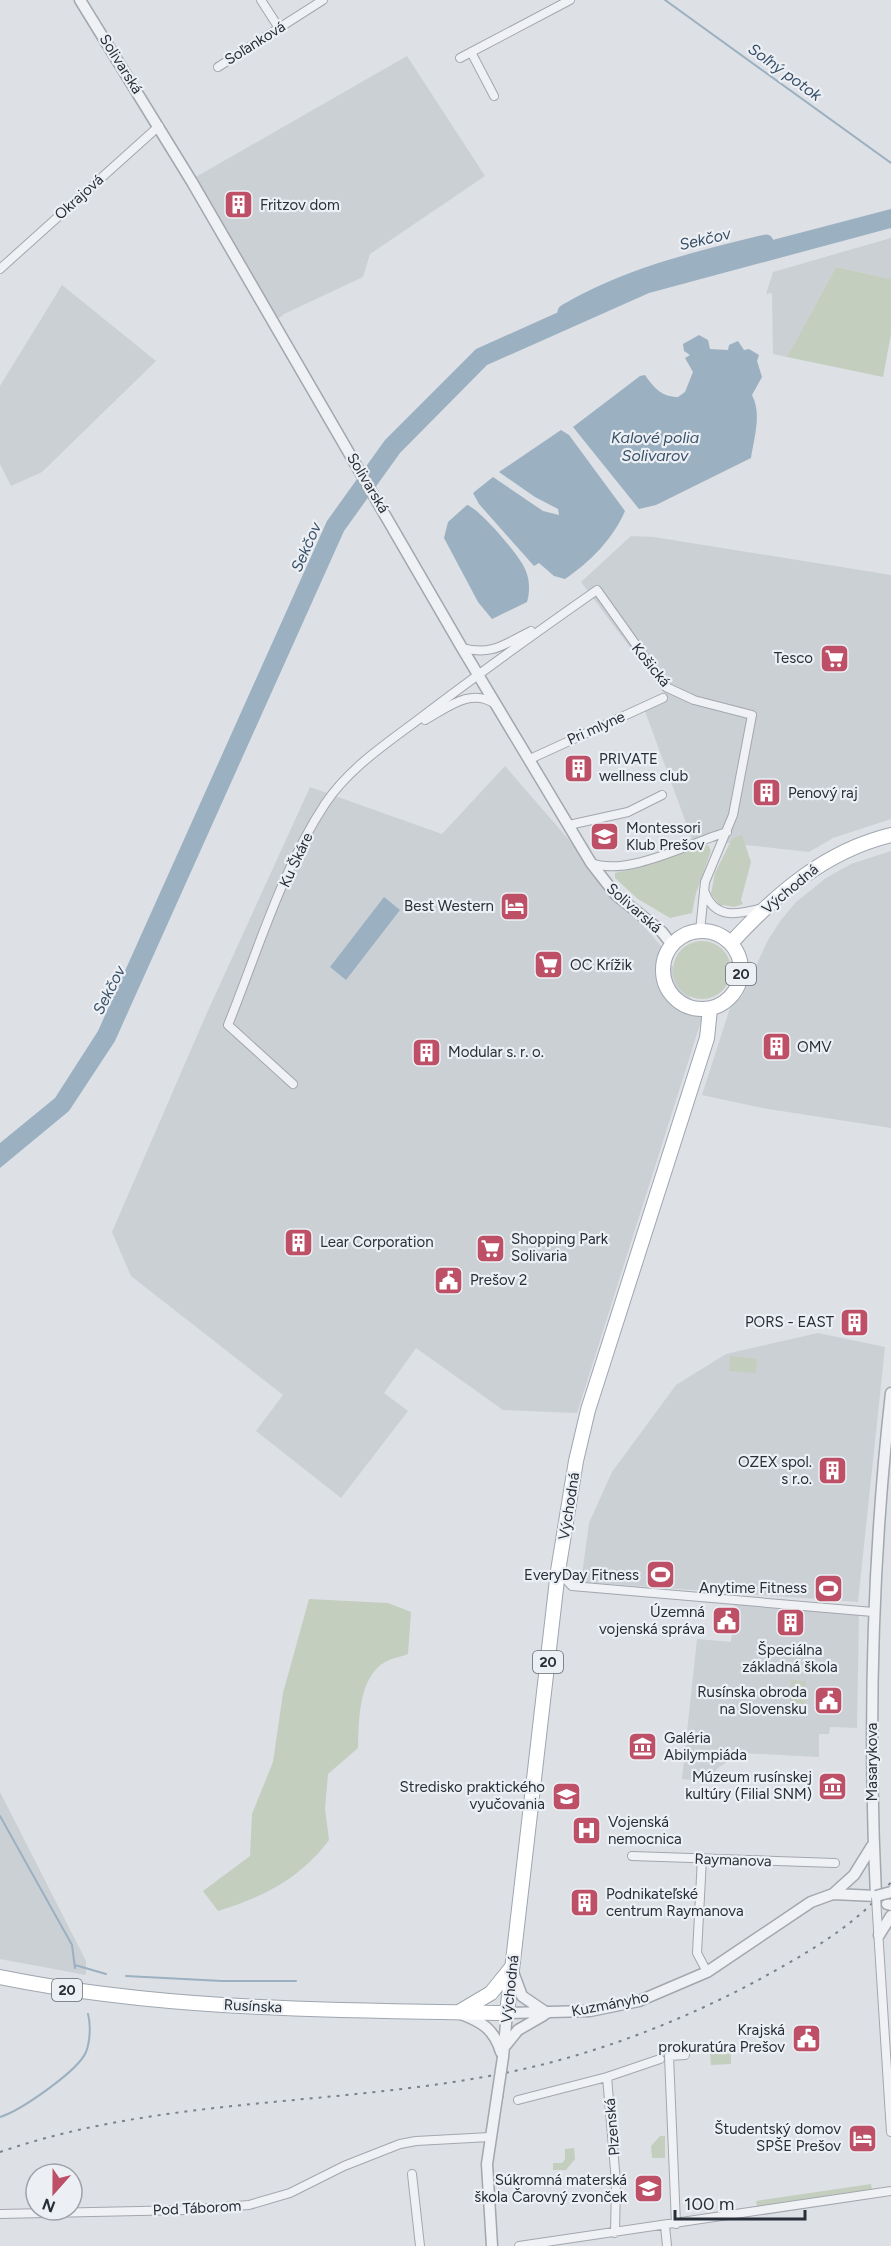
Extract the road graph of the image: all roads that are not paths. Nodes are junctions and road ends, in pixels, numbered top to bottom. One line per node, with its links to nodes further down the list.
1 (261, 0): 5 (street)
2 (322, 0): 5 (street, Soľanková)
3 (570, 0): 6 (street)
4 (84, 1): 10 (street, Solivarská)
5 (279, 28): 8 (street, Soľanková)
6 (471, 52): 7 (street); 9 (street)
7 (460, 58)
8 (218, 67)
9 (494, 96)
10 (159, 126): 11 (street, Okrajová); 13 (street, Solivarská)
11 (0, 269)
12 (553, 621): 13 (street); 14 (street, Košická); 21 (street, Košická)
13 (462, 648): 14 (street, Solivarská)
14 (479, 674): 16 (street, Solivarská); 17 (street, Ku Škáre)
15 (663, 698): 18 (street, Pri mlyne)
16 (499, 708): 17 (street); 18 (street, Solivarská)
17 (396, 736): 30 (street, Ku Škáre)
18 (530, 759): 20 (street, Solivarská)
19 (662, 795): 20 (street)
20 (569, 825): 23 (street, Solivarská)
21 (727, 832): 23 (street); 24 (street)
22 (891, 835): 25 (main road, Východná / 20)
23 (591, 863): 28 (street, Solivarská)
24 (704, 889): 25 (street); 26 (street)
25 (771, 905): 27 (main road, Východná / 20)
26 (700, 931): 27 (main road, 20); 28 (main road)
27 (731, 944): 29 (main road, 20)
28 (672, 945): 29 (main road)
29 (710, 1009): 32 (main road, Východná / 20)
30 (293, 1084)
31 (891, 1393): 35 (street, Masarykova)
32 (558, 1571): 33 (street); 34 (main road, Východná / 20)
33 (572, 1586): 34 (street); 35 (street)
34 (555, 1599): 46 (main road, Východná / 20)
35 (873, 1612): 36 (street, Masarykova)
36 (873, 1843): 41 (street); 42 (street, Masarykova)
37 (632, 1856): 38 (street, Raymanova)
38 (702, 1858): 39 (street, Raymanova); 47 (street)
39 (835, 1863)
40 (891, 1892): 42 (street, bridge)
41 (833, 1894): 42 (street, Kuzmányho); 47 (street, Kuzmányho)
42 (876, 1896): 43 (street); 45 (street, Masarykova, bridge)
43 (889, 1904)
44 (891, 1916): 45 (street)
45 (879, 1935): 57 (street, Masarykova)
46 (512, 1967): 49 (main road); 50 (main road, Východná / 20); 51 (street)
47 (707, 1972): 51 (street, Kuzmányho)
48 (0, 1977): 49 (main road, Rusínska / 20)
49 (458, 2013): 50 (main road, Rusínska / 20); 52 (street)
50 (507, 2013): 51 (street, Kuzmányho); 52 (street, Východná)
51 (547, 2014): 52 (street)
52 (503, 2051): 58 (street, Východná, bridge)
53 (685, 2055): 54 (street, Plzenská)
54 (665, 2058): 55 (street, Plzenská); 62 (street)
55 (607, 2078): 56 (street); 64 (street, Plzenská)
56 (518, 2100)
57 (891, 2132)
58 (490, 2137): 61 (street, Pod Táborom); 66 (street, Východná)
59 (412, 2174): 65 (street)
60 (891, 2191): 62 (street)
61 (0, 2214)
62 (676, 2224): 63 (street)
63 (665, 2226): 64 (street); 68 (street)
64 (615, 2233): 67 (street)
65 (420, 2246)
66 (492, 2246)
67 (519, 2246)
68 (667, 2246)

